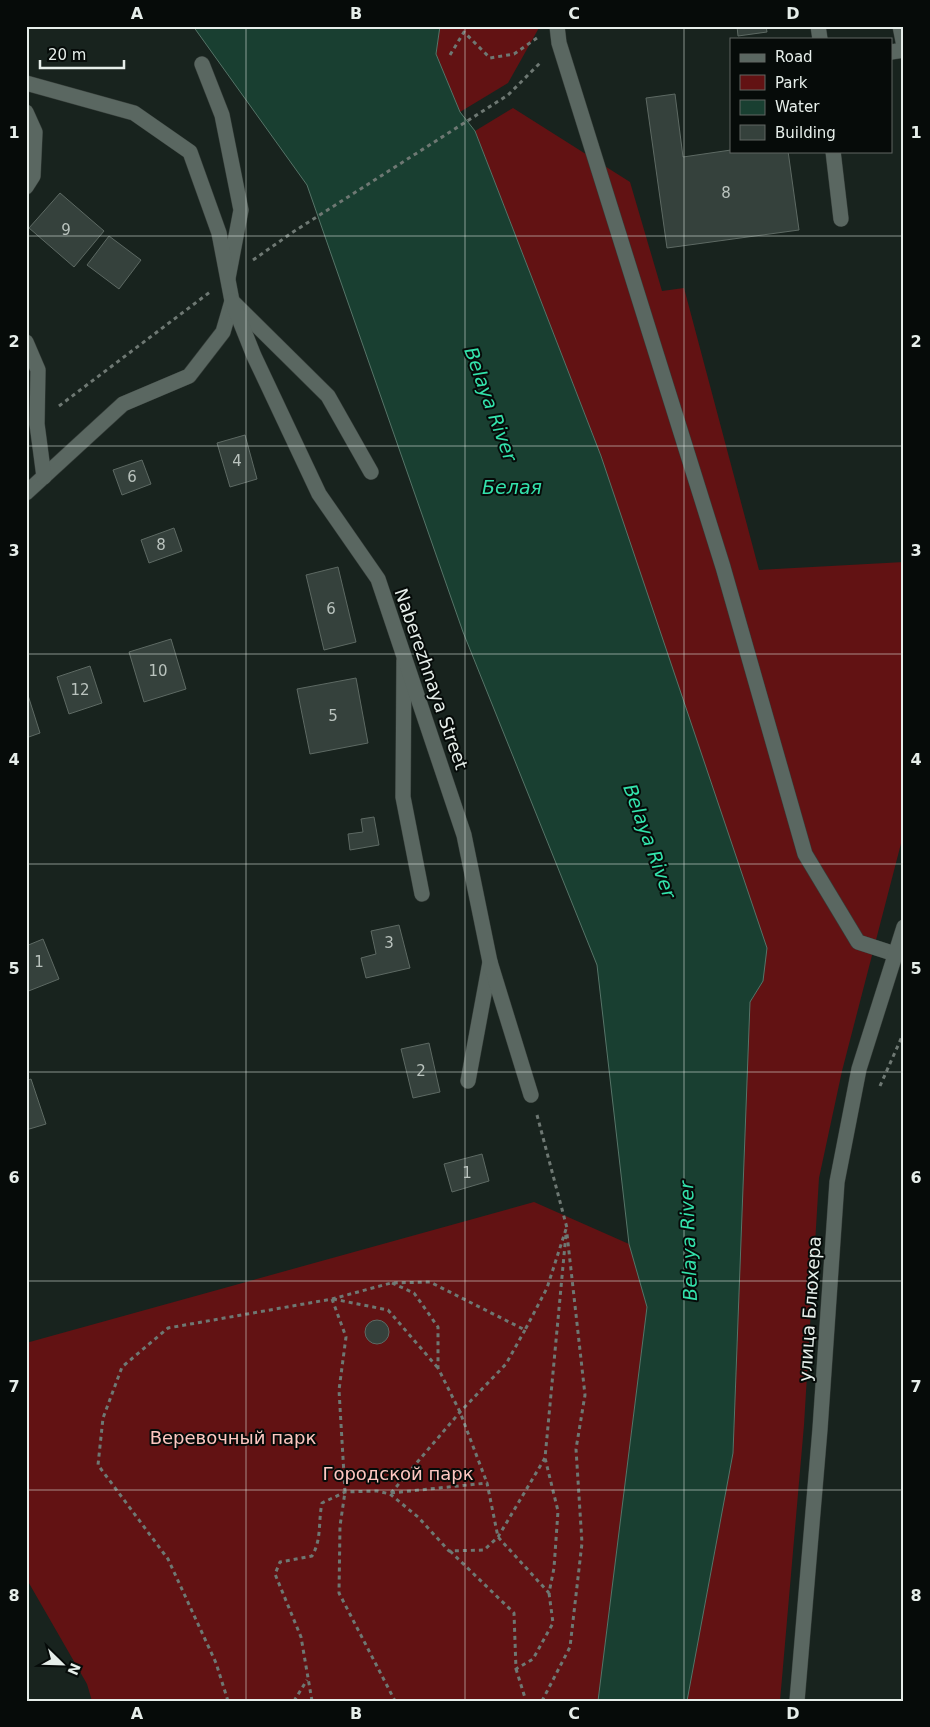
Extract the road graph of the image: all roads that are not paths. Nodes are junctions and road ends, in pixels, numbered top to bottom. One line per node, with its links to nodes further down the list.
1 (557, 26): 19 (street)
2 (900, 26): 3 (street)
3 (904, 46)
4 (202, 64): 10 (street)
5 (26, 83): 10 (street)
6 (26, 112): 8 (street)
7 (833, 152): 9 (street)
8 (26, 187)
9 (841, 219)
10 (228, 278): 11 (street)
11 (232, 301): 13 (street); 14 (street); 16 (street, Naberezhnaya Street)
12 (26, 342): 14 (street)
13 (371, 472)
14 (44, 477): 15 (street)
15 (26, 493)
16 (404, 656): 17 (street); 20 (street, Naberezhnaya Street)
17 (422, 894)
18 (904, 927): 19 (street, улица Блюхера)
19 (895, 954): 23 (street, улица Блюхера)
20 (490, 962): 21 (street); 22 (street, Naberezhnaya Street)
21 (468, 1081)
22 (531, 1095)
23 (797, 1701)

